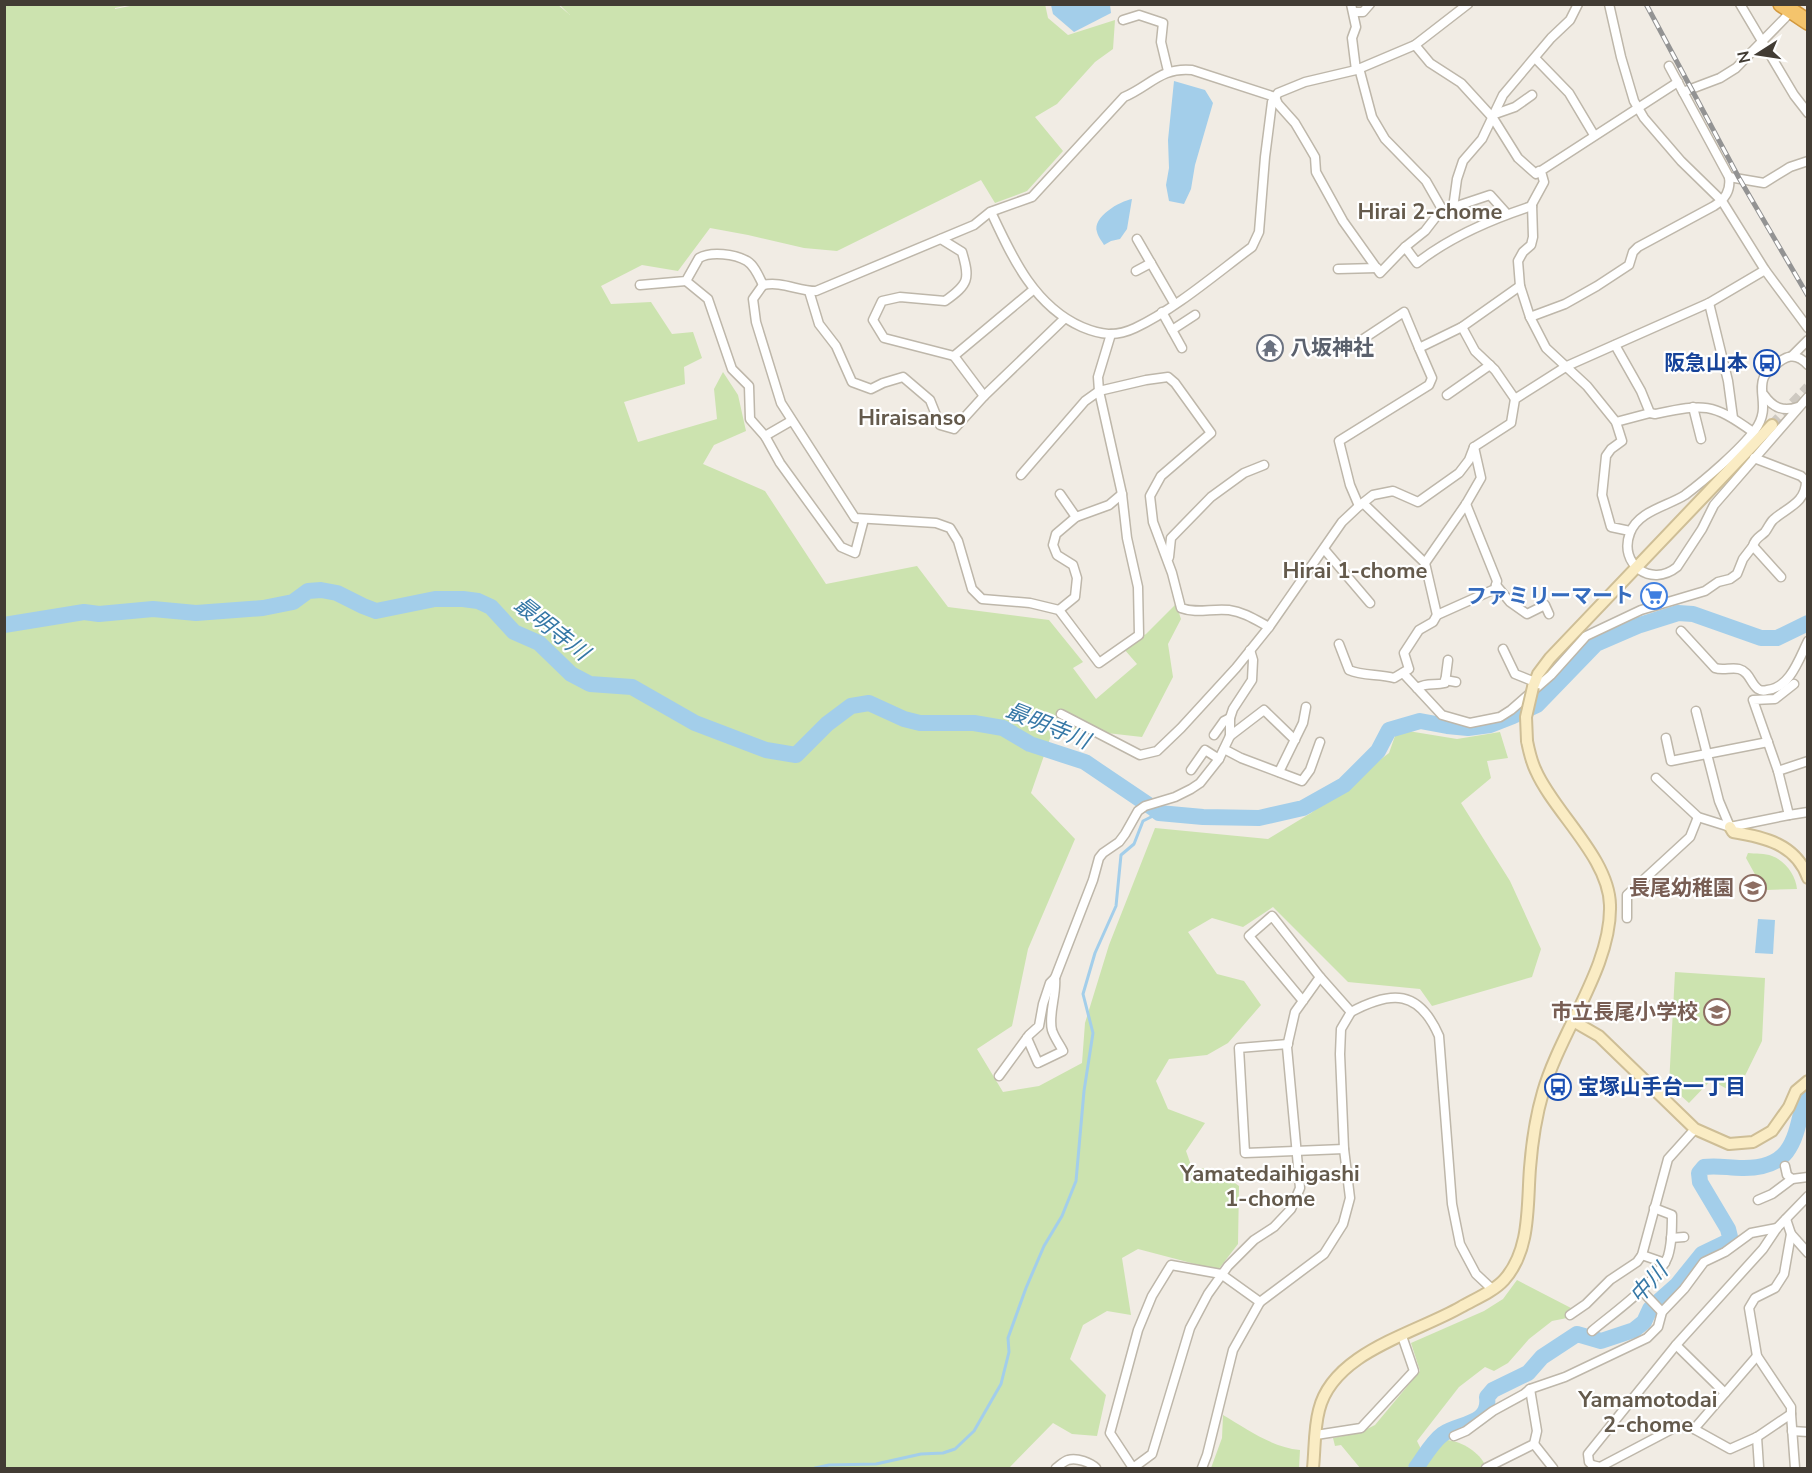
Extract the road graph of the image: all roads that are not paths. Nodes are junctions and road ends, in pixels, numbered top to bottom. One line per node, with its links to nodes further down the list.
1 (1370, 4): 7 (street)
2 (1468, 4): 11 (street)
3 (1578, 4): 12 (street)
4 (1609, 4): 20 (street)
5 (1740, 4): 10 (street)
6 (1788, 7): 9 (highway); 10 (street)
7 (1352, 8): 14 (street)
8 (1123, 20): 15 (street)
9 (1808, 22)
10 (1763, 40): 17 (street); 21 (street)
11 (1415, 45): 14 (street); 22 (street)
12 (1535, 58): 22 (street); 23 (street)
13 (1669, 66): 16 (street)
14 (1357, 69): 19 (street); 30 (street)
15 (1168, 72): 19 (street); 31 (street)
16 (1678, 82): 17 (street); 20 (street)
17 (1683, 93): 26 (street)
18 (1532, 95): 22 (street)
19 (1275, 97): 37 (street); 47 (street)
20 (1638, 109): 23 (street); 27 (street)
21 (1808, 112)
22 (1494, 116): 25 (street); 29 (street)
23 (1594, 135): 25 (street)
24 (1808, 161): 26 (street)
25 (1539, 171): 28 (street)
26 (1729, 177): 27 (street)
27 (1722, 201): 39 (street); 51 (street)
28 (1532, 206): 32 (street); 44 (street)
29 (1453, 208): 30 (street); 32 (street)
30 (1442, 209): 35 (street)
31 (991, 212): 33 (street); 45 (street)
32 (1507, 214): 35 (street)
33 (941, 239): 46 (street); 62 (street)
34 (1137, 239): 36 (street)
35 (1405, 247): 37 (street)
36 (1151, 263): 40 (street); 47 (street)
37 (1377, 268): 38 (street)
38 (1338, 269)
39 (1765, 270): 48 (street); 54 (street)
40 (1136, 271)
41 (686, 281): 42 (street); 43 (street); 81 (street)
42 (640, 285)
43 (763, 285): 46 (street); 77 (street)
44 (1520, 286): 51 (street); 53 (street)
45 (1034, 290): 52 (street); 62 (street)
46 (809, 291): 70 (street)
47 (1174, 303): 49 (street)
48 (1709, 303): 58 (street); 76 (street)
49 (1162, 312): 55 (street); 56 (street)
50 (1195, 315): 55 (street)
51 (1530, 317): 66 (street)
52 (1064, 319): 56 (street); 70 (street)
53 (1462, 327): 60 (street); 64 (street)
54 (1808, 328)
55 (1172, 330): 59 (street)
56 (1111, 334): 67 (street)
57 (1808, 340): 63 (street)
58 (1615, 345): 66 (street); 75 (street)
59 (1182, 348)
60 (1419, 348): 61 (street); 89 (street)
61 (1348, 349)
62 (954, 356): 70 (street)
63 (1792, 356): 65 (street); 69 (street)
64 (1490, 365): 68 (street); 72 (street)
65 (1808, 365)
66 (1567, 366): 72 (street); 78 (street)
67 (1099, 391): 86 (street); 88 (street); 96 (street)
68 (1447, 395)
69 (1764, 395): 73 (street); 80 (street)
70 (984, 396)
71 (1808, 397): 73 (street)
72 (1515, 399): 83 (street)
73 (1799, 406): 84 (street)
74 (1693, 407): 75 (street); 76 (street); 82 (street)
75 (1650, 412): 78 (street)
76 (1733, 418): 80 (street)
77 (791, 421): 81 (street); 92 (street)
78 (1616, 422): 93 (street)
79 (1772, 425): 98 (street)
80 (1753, 432): 93 (street)
81 (765, 436): 92 (street)
82 (1701, 440)
83 (1474, 447): 89 (street); 90 (street)
84 (1754, 458): 94 (street); 98 (street)
85 (1264, 465): 96 (street)
86 (1021, 475)
87 (1060, 494): 91 (street)
88 (1122, 494): 91 (street); 102 (street)
89 (1361, 504): 95 (street); 97 (street)
90 (1466, 504): 97 (street); 100 (street)
91 (1076, 517): 102 (street)
92 (864, 519): 102 (street)
93 (1630, 531): 98 (street)
94 (1753, 546): 99 (street); 117 (street)
95 (1324, 549): 101 (street); 105 (street)
96 (1169, 563): 105 (street)
97 (1425, 563): 104 (street)
98 (1636, 568): 115 (street)
99 (1781, 578)
100 (1496, 585): 103 (street); 104 (street)
101 (1370, 603)
102 (1059, 610)
103 (1549, 614)
104 (1437, 615): 112 (street)
105 (1269, 627): 110 (street)
106 (1681, 631): 107 (street)
107 (1808, 641)
108 (1339, 644): 112 (street)
109 (1503, 649): 115 (street)
110 (1250, 650): 120 (street); 121 (street)
111 (1448, 660): 113 (street)
112 (1403, 673): 117 (street)
113 (1445, 680): 114 (street); 117 (street)
114 (1456, 682)
115 (1534, 684): 146 (street, bridge)
116 (1794, 684): 127 (street)
117 (1417, 687)
118 (1306, 707): 125 (street)
119 (1696, 711): 129 (street)
120 (1061, 714)
121 (1230, 718): 122 (street); 123 (street)
122 (1214, 735)
123 (1230, 736): 125 (street); 128 (street)
124 (1666, 738): 129 (street)
125 (1295, 740): 134 (street)
126 (1320, 742): 134 (street)
127 (1768, 742): 129 (street); 133 (street)
128 (1224, 749): 130 (street); 134 (street)
129 (1706, 754): 139 (street)
130 (1219, 759): 132 (street); 143 (street)
131 (1808, 761): 133 (street)
132 (1191, 770)
133 (1778, 771): 137 (street)
134 (1279, 772)
135 (1656, 778): 138 (street)
136 (1808, 812): 137 (street)
137 (1789, 815): 139 (street)
138 (1698, 817): 139 (street); 141 (street)
139 (1730, 827): 140 (street)
140 (1808, 878)
141 (1627, 918)
142 (1320, 977): 144 (street); 144 (street); 145 (street)
143 (1055, 978): 147 (street); 147 (street)
144 (1303, 1001): 148 (street)
145 (1351, 1012): 152 (street); 169 (street)
146 (1573, 1021): 151 (street); 169 (street)
147 (1027, 1038): 149 (street)
148 (1288, 1044): 153 (street); 153 (street)
149 (999, 1076)
150 (1808, 1081): 151 (street)
151 (1695, 1129): 159 (street)
152 (1344, 1149): 153 (street); 171 (street)
153 (1296, 1151): 168 (street)
154 (1785, 1166): 156 (street)
155 (1808, 1177): 156 (street)
156 (1792, 1179): 158 (street)
157 (1808, 1196): 160 (street)
158 (1758, 1200)
159 (1654, 1208): 164 (street); 166 (street)
160 (1786, 1218): 161 (street); 162 (street)
161 (1777, 1228): 172 (street); 176 (street)
162 (1791, 1234): 165 (street); 177 (street)
163 (1684, 1237): 164 (street)
164 (1671, 1238): 167 (street)
165 (1808, 1253)
166 (1642, 1255): 167 (street); 173 (street)
167 (1665, 1263): 170 (street)
168 (1221, 1274): 171 (street); 191 (street); 191 (street)
169 (1492, 1289): 175 (street)
170 (1641, 1290): 172 (street); 174 (street)
171 (1260, 1302): 192 (street)
172 (1662, 1312): 178 (street)
173 (1570, 1315)
174 (1592, 1331)
175 (1402, 1336): 184 (street); 184 (street)
176 (1676, 1345): 179 (street); 181 (street)
177 (1756, 1356): 179 (street); 180 (street)
178 (1530, 1389): 185 (street); 187 (street)
179 (1725, 1393): 181 (street)
180 (1791, 1414): 182 (street); 186 (street)
181 (1694, 1429): 186 (street)
182 (1792, 1431): 183 (street); 196 (street)
183 (1808, 1432)
184 (1316, 1435): 193 (street)
185 (1454, 1436)
186 (1756, 1437): 188 (street)
187 (1534, 1444): 194 (street); 195 (street)
188 (1759, 1467)
189 (1056, 1468): 190 (street)
190 (1096, 1468)
191 (1133, 1468)
192 (1202, 1468)
193 (1313, 1468)
194 (1486, 1468)
195 (1553, 1468)
196 (1795, 1468)

